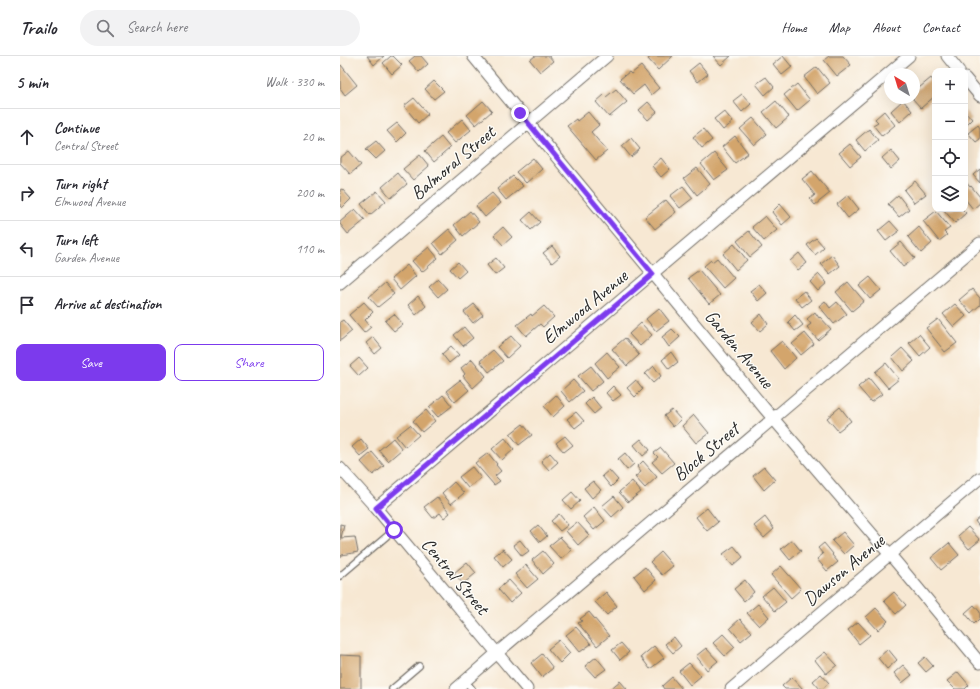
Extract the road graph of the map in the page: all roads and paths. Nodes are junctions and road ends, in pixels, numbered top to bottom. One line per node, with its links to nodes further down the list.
1 (473, 56): 8 (street, Garden Avenue)
2 (606, 56): 8 (street, Balmoral Street)
3 (909, 56): 10 (street, Elmwood Avenue)
4 (947, 56): 5 (street)
5 (957, 68)
6 (968, 82): 7 (street)
7 (980, 96)
8 (528, 123): 10 (street, Garden Avenue); 11 (street, Balmoral Street)
9 (980, 243): 12 (street, Block Street)
10 (653, 274): 12 (street, Garden Avenue); 15 (street, Elmwood Avenue)
11 (340, 283)
12 (774, 418): 17 (street, Garden Avenue); 19 (street, Block Street)
13 (340, 468): 15 (street, Central Street)
14 (980, 478): 17 (street, Dawson Avenue)
15 (376, 508): 16 (street, Central Street)
16 (394, 530): 18 (lane); 19 (street, Central Street)
17 (890, 554): 20 (street, Garden Avenue); 26 (street, Dawson Avenue)
18 (340, 576)
19 (496, 653): 22 (street, Block Street); 25 (street, Central Street)
20 (980, 663)
21 (420, 666): 23 (lane)
22 (468, 685): 24 (street, Block Street)
23 (392, 689)
24 (456, 689)
25 (527, 689)
26 (731, 689)

